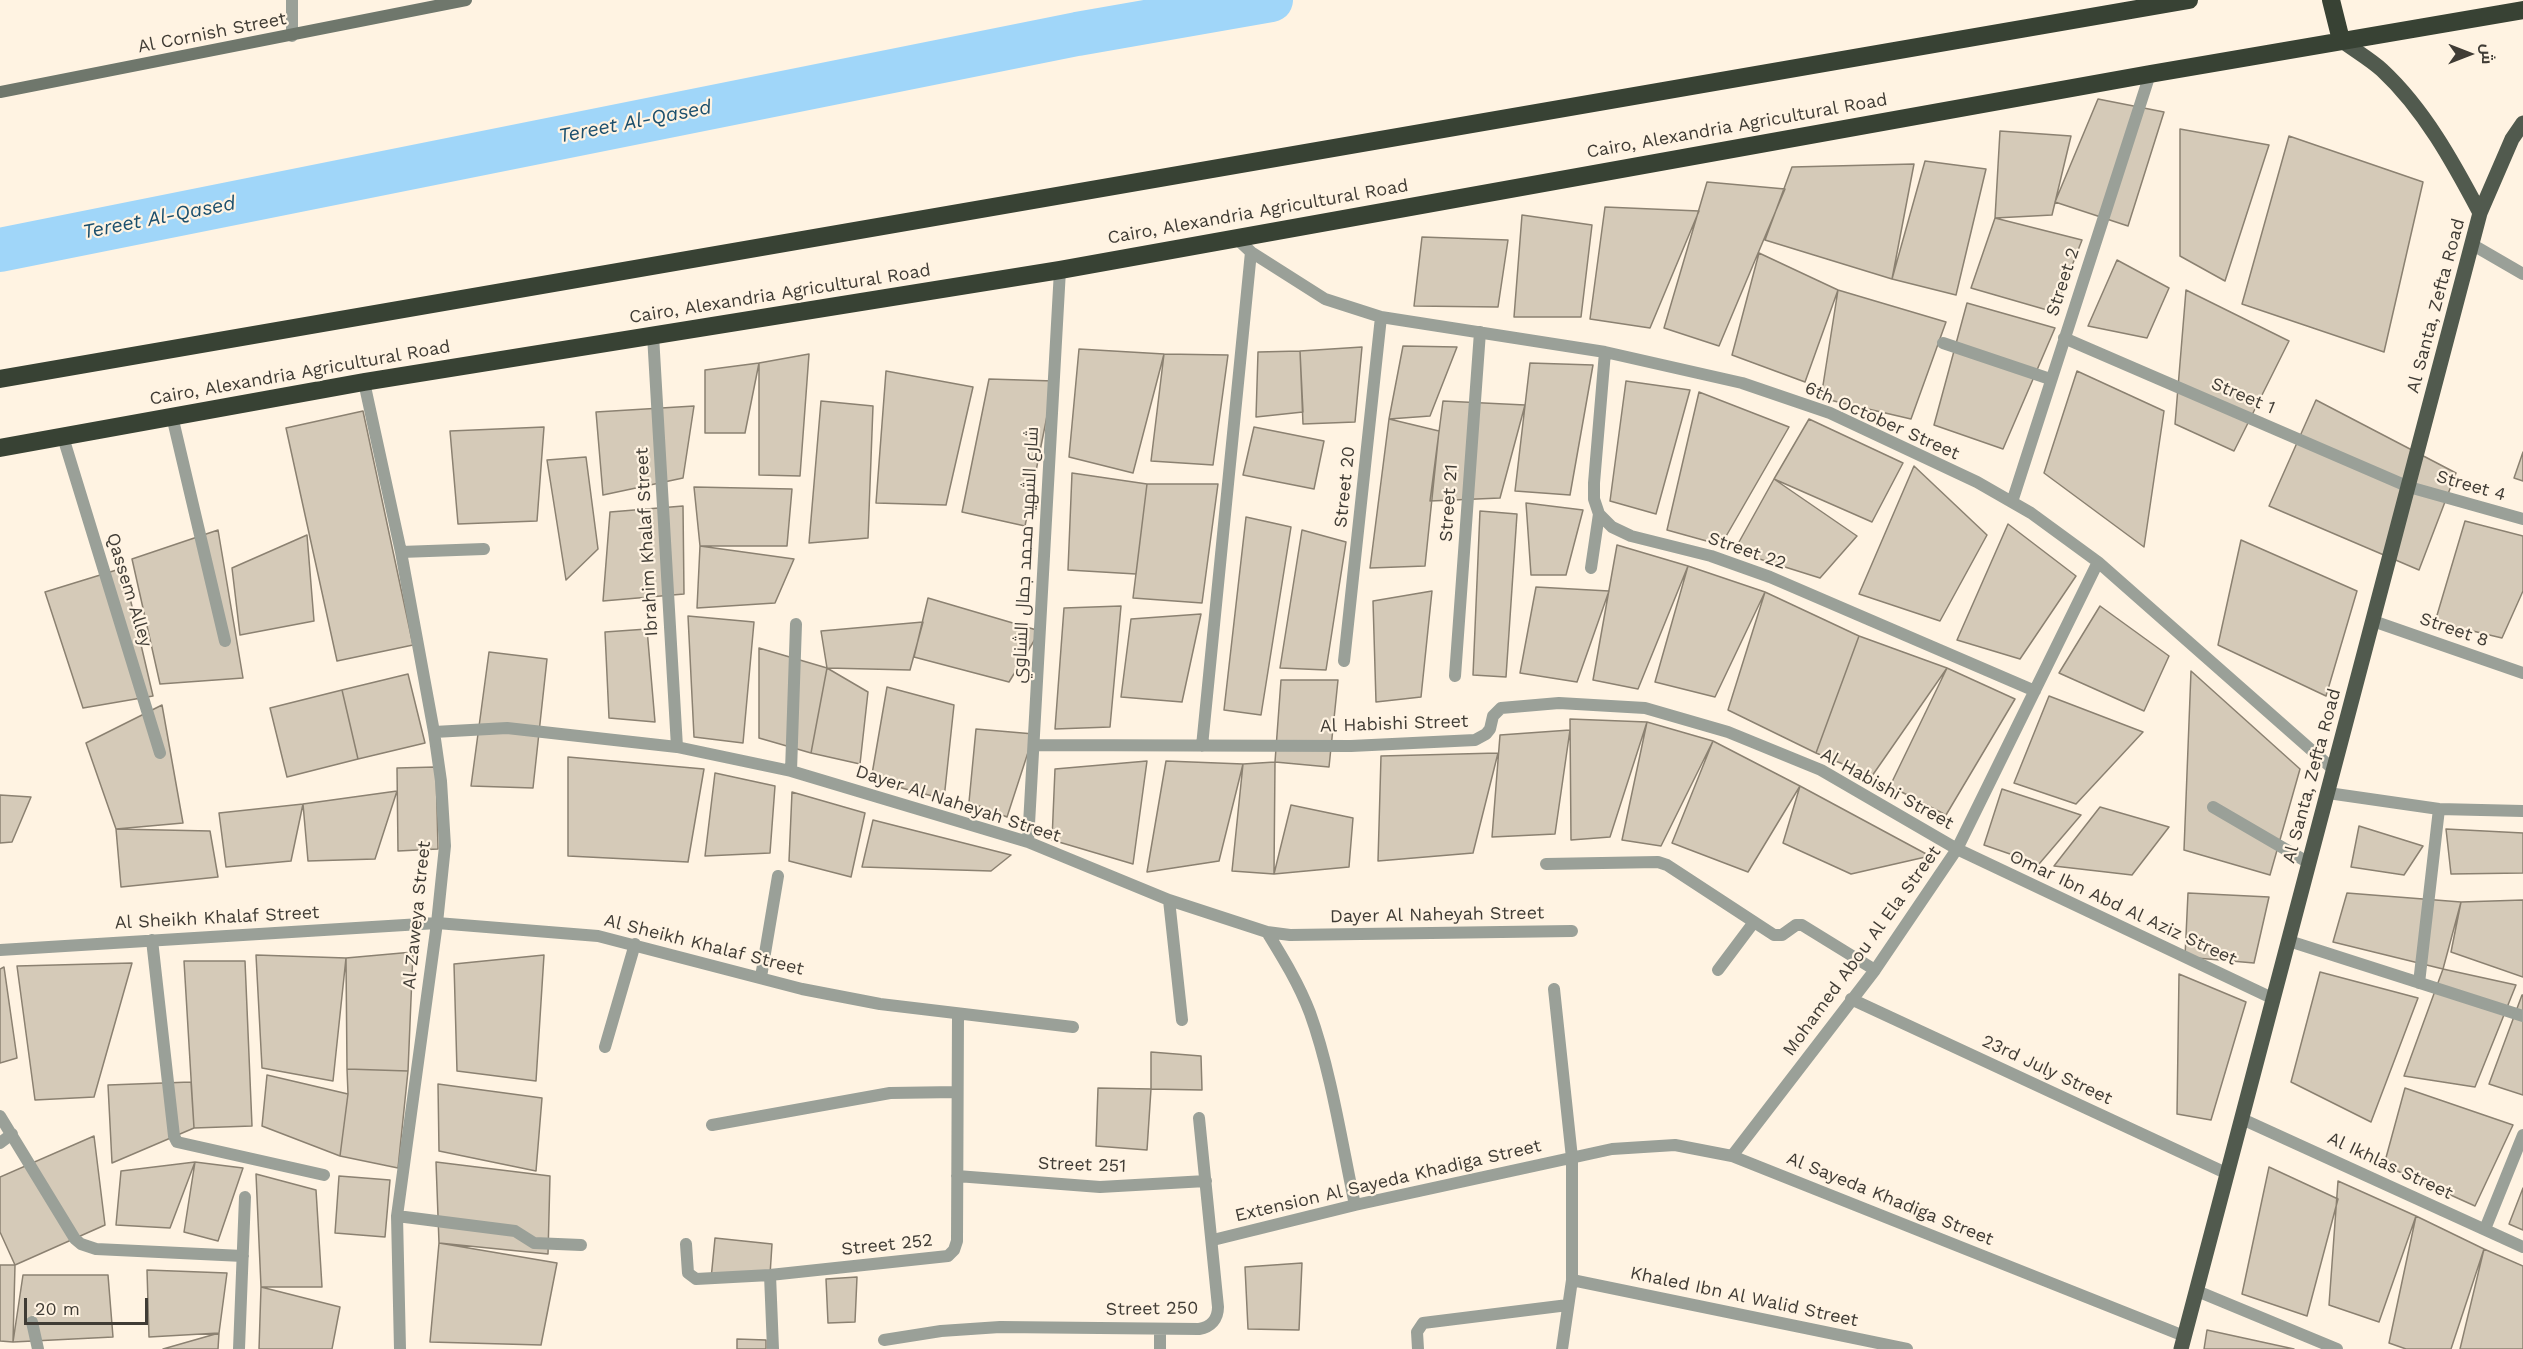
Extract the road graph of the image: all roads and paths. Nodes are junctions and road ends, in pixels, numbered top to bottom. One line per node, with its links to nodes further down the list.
1 (292, 0): 6 (street)
2 (466, 0): 6 (street, Al Cornish Street)
3 (2189, 0): 23 (highway)
4 (2331, 0): 7 (highway)
5 (2523, 10): 7 (highway, Cairo, Alexandria Agricultural Road)
6 (292, 36): 9 (street, Al Cornish Street)
7 (2341, 40): 8 (highway, Cairo, Alexandria Agricultural Road); 11 (main road, Al Santa, Zefta Road)
8 (2150, 74): 12 (highway, Cairo, Alexandria Agricultural Road); 20 (street, Street 2)
9 (0, 92)
10 (2523, 123): 11 (main road, Al Santa, Zefta Road)
11 (2480, 213): 13 (main road, Al Santa, Zefta Road)
12 (1235, 237): 14 (street, 6th October Street); 15 (highway, Cairo, Alexandria Agricultural Road)
13 (2473, 245): 16 (street); 29 (main road, Al Santa, Zefta Road)
14 (1251, 252): 17 (street, 6th October Street); 46 (street)
15 (1060, 270): 19 (highway, Cairo, Alexandria Agricultural Road); 45 (street, شارع الشهيد محمد جمال الشناوي)
16 (2523, 274)
17 (1382, 317): 18 (street, 6th October Street); 40 (street, Street 20)
18 (1480, 332): 22 (street, 6th October Street); 42 (street, Street 21)
19 (653, 335): 25 (highway, Cairo, Alexandria Agricultural Road); 47 (street, Ibrahim Khalaf Street)
20 (2064, 338): 24 (street, Street 2); 29 (street, Street 1)
21 (1943, 344): 24 (street)
22 (1605, 352): 30 (street, 6th October Street); 31 (street)
23 (0, 379)
24 (2050, 379): 30 (street, Street 2)
25 (364, 382): 26 (highway, Cairo, Alexandria Agricultural Road); 34 (street, Al Zaweya Street)
26 (172, 416): 27 (highway, Cairo, Alexandria Agricultural Road); 39 (street)
27 (63, 437): 28 (highway, Cairo, Alexandria Agricultural Road); 48 (street, Qassem Alley)
28 (0, 448)
29 (2409, 487): 32 (street, Street 4); 37 (main road, Al Santa, Zefta Road)
30 (2012, 502): 35 (street, 6th October Street)
31 (1599, 514): 36 (street); 43 (street, Street 22)
32 (2523, 519)
33 (484, 549): 34 (street)
34 (401, 552): 44 (street, Al Zaweya Street)
35 (2098, 562): 43 (street, Mohamed Abou Al Ela Street); 49 (street, 6th October Street)
36 (1591, 568)
37 (2373, 621): 41 (street, Street 8); 49 (main road, Al Santa, Zefta Road)
38 (796, 624): 50 (street)
39 (225, 641)
40 (1344, 661)
41 (2523, 673)
42 (1455, 676)
43 (2035, 691): 56 (street, Mohamed Abou Al Ela Street)
44 (434, 732): 47 (street, Dayer Al Naheyah Street); 62 (street, Al Zaweya Street)
45 (1034, 745): 46 (street, Al Habishi Street); 55 (street, شارع الشهيد محمد جمال الشناوي)
46 (1202, 746): 56 (street, Al Habishi Street)
47 (677, 747): 50 (street, Dayer Al Naheyah Street)
48 (160, 753)
49 (2334, 770): 51 (main road, Al Santa, Zefta Road)
50 (791, 771): 55 (street, Dayer Al Naheyah Street)
51 (2328, 793): 53 (street); 57 (main road, Al Santa, Zefta Road)
52 (2213, 807): 57 (street)
53 (2439, 809): 54 (street); 72 (street)
54 (2523, 811)
55 (1028, 842): 60 (street, Dayer Al Naheyah Street)
56 (1957, 849): 70 (street, Mohamed Abou Al Ela Street); 75 (street, Omar Ibn Abd Al Aziz Street)
57 (2309, 863): 66 (main road, Al Santa, Zefta Road)
58 (1546, 864): 61 (street)
59 (778, 876): 71 (street)
60 (1169, 900): 64 (street, Dayer Al Naheyah Street); 78 (street)
61 (1754, 922): 69 (street); 70 (street)
62 (437, 923): 65 (street, Al Sheikh Khalaf Street); 67 (street, Al Sheikh Khalaf Street); 97 (street, Al Zaweya Street)
63 (1572, 931): 64 (street, Dayer Al Naheyah Street)
64 (1268, 932): 96 (street)
65 (152, 940): 68 (street, Al Sheikh Khalaf Street); 92 (street)
66 (2289, 941): 72 (street); 75 (main road, Al Santa, Zefta Road)
67 (635, 944): 71 (street, Al Sheikh Khalaf Street); 80 (street)
68 (0, 950)
69 (1718, 970)
70 (1875, 970): 74 (street, Mohamed Abou Al Ela Street)
71 (761, 977): 76 (street, Al Sheikh Khalaf Street)
72 (2419, 983): 77 (street)
73 (1554, 989): 90 (street)
74 (1851, 999): 89 (street, Mohamed Abou Al Ela Street); 91 (street, 23rd July Street)
75 (2274, 999): 84 (main road, Al Santa, Zefta Road)
76 (958, 1014): 79 (street, Al Sheikh Khalaf Street); 81 (street, Street 252)
77 (2523, 1016)
78 (1182, 1020)
79 (1073, 1027)
80 (605, 1047)
81 (957, 1092): 85 (street); 93 (street, Street 252)
82 (0, 1116): 86 (street)
83 (1199, 1118): 94 (street, Street 250)
84 (2242, 1119): 91 (main road, Al Santa, Zefta Road); 98 (street, Al Ikhlas Street)
85 (712, 1125)
86 (12, 1134): 88 (street); 103 (street)
87 (2523, 1135): 98 (street)
88 (0, 1143)
89 (1732, 1156): 90 (street, Al Sayeda Khadiga Street); 111 (street, Al Sayeda Khadiga Street)
90 (1572, 1158): 96 (street, Extension Al Sayeda Khadiga Street); 105 (street)
91 (2228, 1174): 106 (main road, Al Santa, Zefta Road)
92 (324, 1175)
93 (957, 1176): 94 (street, Street 251); 104 (street, Street 252)
94 (1206, 1181): 99 (street, Street 250)
95 (245, 1197): 103 (street)
96 (1355, 1205): 99 (street, Extension Al Sayeda Khadiga Street)
97 (397, 1216): 101 (street); 114 (street, Al Zaweya Street)
98 (2485, 1230): 102 (street, Al Ikhlas Street)
99 (1212, 1240): 109 (street, Street 250)
100 (686, 1244): 104 (street, Street 252)
101 (581, 1245)
102 (2523, 1247)
103 (243, 1256): 113 (street)
104 (770, 1275): 115 (street)
105 (1572, 1280): 107 (street); 119 (street, Khaled Ibn Al Walid Street)
106 (2197, 1291): 111 (main road, Al Santa, Zefta Road); 120 (street)
107 (1568, 1305): 117 (street); 118 (street)
108 (32, 1322): 112 (street)
109 (1160, 1329): 110 (street, Street 250); 116 (street)
110 (884, 1340)
111 (2183, 1343)
112 (38, 1349)
113 (239, 1349)
114 (400, 1349)
115 (773, 1349)
116 (1160, 1349)
117 (1418, 1349)
118 (1562, 1349)
119 (1907, 1349)
120 (2337, 1349)

